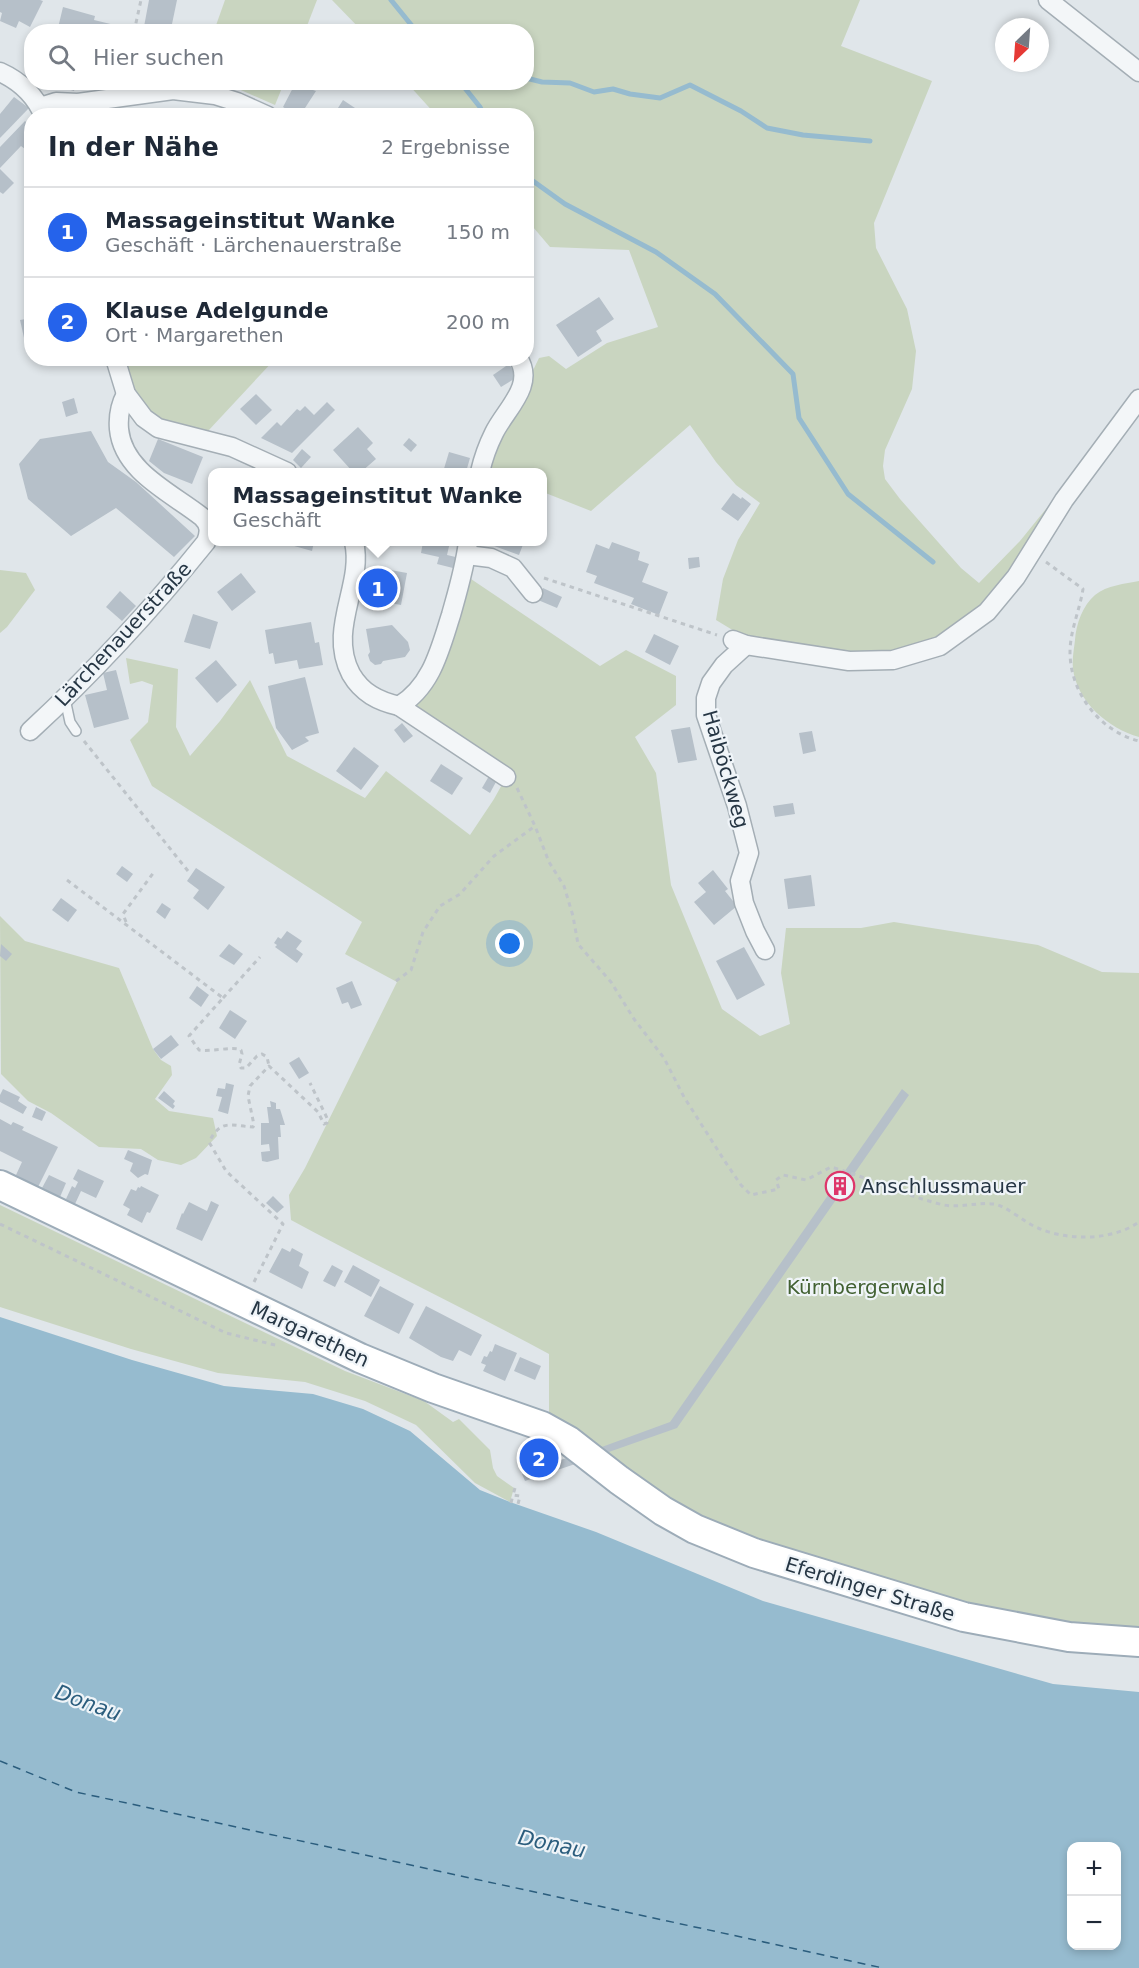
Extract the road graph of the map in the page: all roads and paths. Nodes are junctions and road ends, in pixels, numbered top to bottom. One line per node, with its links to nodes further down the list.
1 (141, 0): 3 (path)
2 (1048, 0): 5 (street)
3 (136, 24)
4 (0, 72): 6 (street)
5 (1139, 72)
6 (24, 87)
7 (26, 90): 10 (street)
8 (173, 90): 11 (street)
9 (173, 90): 12 (street)
10 (40, 108)
11 (47, 108)
12 (250, 108)
13 (117, 366): 15 (street)
14 (523, 366): 18 (street)
15 (126, 394): 17 (street); 19 (street, Lärchenauerstraße)
16 (1139, 399): 23 (street)
17 (278, 468)
18 (481, 468)
19 (208, 527)
20 (208, 535): 27 (street, Lärchenauerstraße)
21 (355, 546): 28 (street)
22 (467, 548): 24 (street); 28 (street)
23 (1031, 552): 26 (street); 31 (path)
24 (518, 573): 25 (street); 26 (path)
25 (533, 593)
26 (740, 643): 38 (street, Haiböckweg)
27 (65, 699): 29 (street, Lärchenauerstraße); 30 (lane)
28 (399, 706): 32 (street)
29 (30, 731)
30 (76, 731): 34 (path)
31 (1139, 741)
32 (506, 777): 33 (path)
33 (535, 826): 40 (path); 45 (path)
34 (188, 871)
35 (154, 872): 37 (path)
36 (67, 880): 37 (path)
37 (126, 924): 41 (path)
38 (765, 950)
39 (260, 957): 41 (path)
40 (396, 981)
41 (223, 998): 42 (path)
42 (269, 1066): 43 (path); 47 (path)
43 (310, 1083)
44 (0, 1185): 49 (main road, Margarethen)
45 (1139, 1222)
46 (0, 1224): 48 (path)
47 (260, 1269)
48 (279, 1346)
49 (619, 1480): 54 (main road, Eferdinger Straße)
50 (515, 1488): 51 (path)
51 (513, 1494): 52 (path); 53 (path)
52 (511, 1503)
53 (518, 1504)
54 (1139, 1642)

